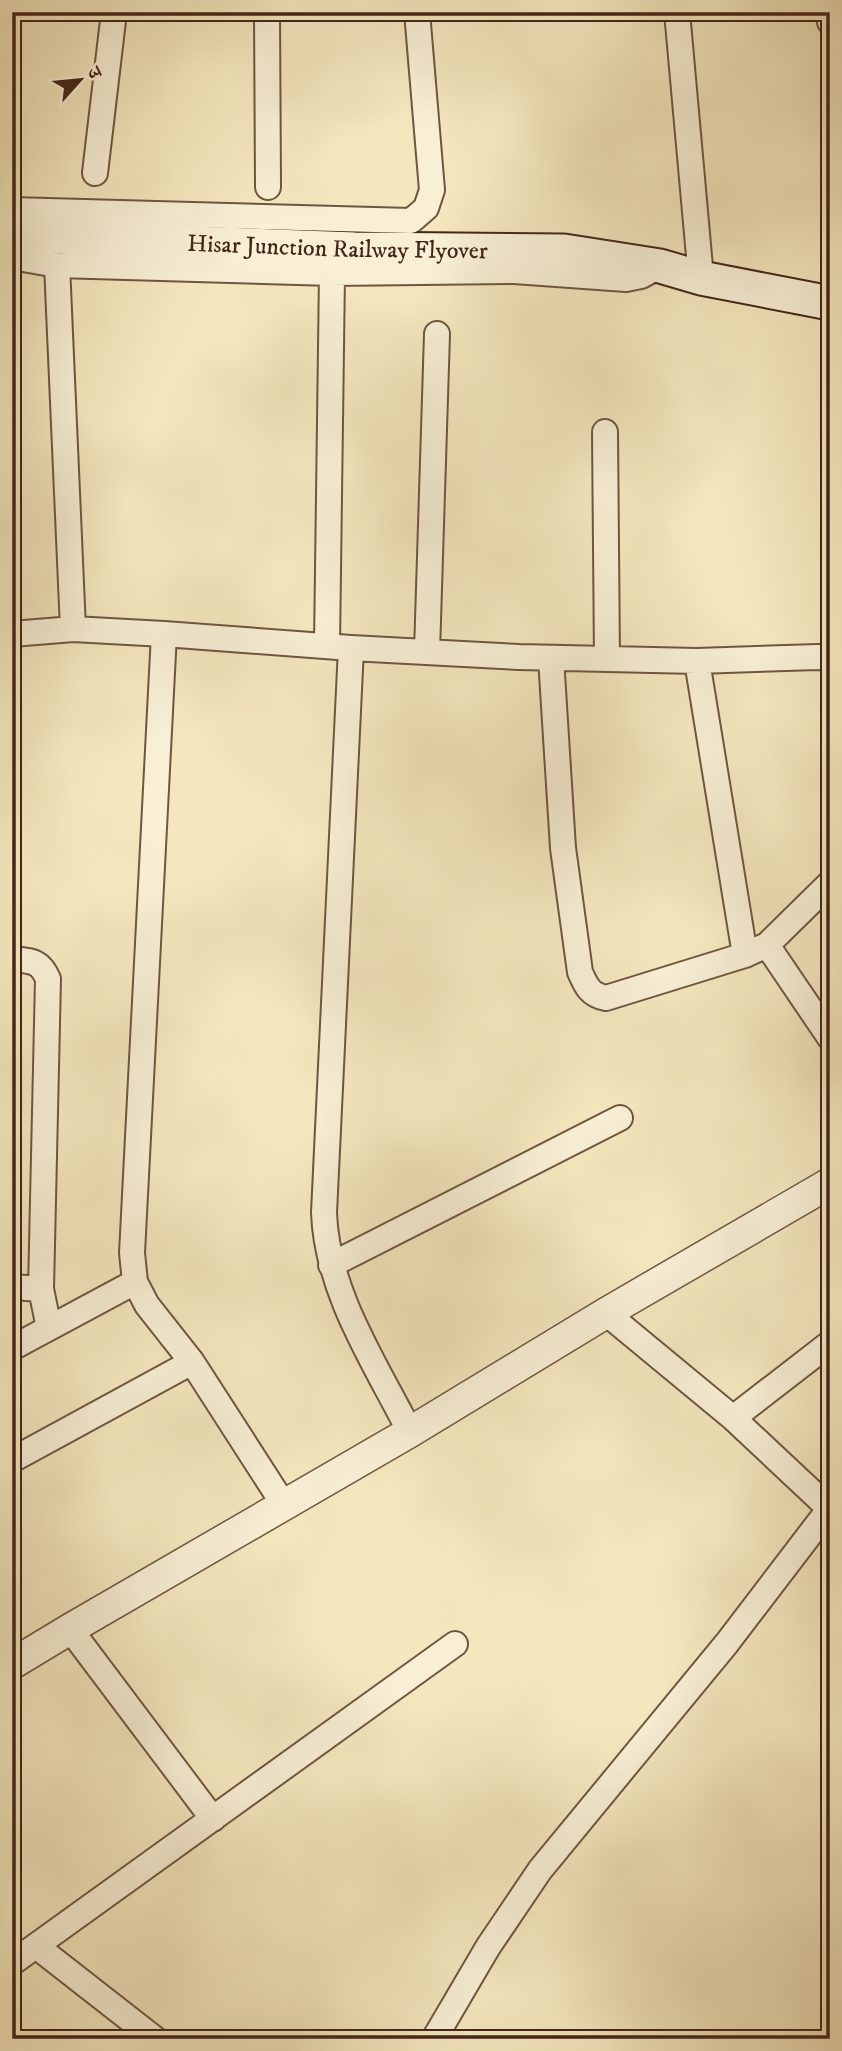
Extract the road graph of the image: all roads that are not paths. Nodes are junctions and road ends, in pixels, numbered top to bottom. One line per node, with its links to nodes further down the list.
1 (114, 12): 7 (street)
2 (267, 12): 8 (street)
3 (416, 12): 9 (street)
4 (677, 12): 15 (street)
5 (828, 12): 6 (street)
6 (830, 22)
7 (95, 173)
8 (268, 187)
9 (12, 209)
10 (12, 232): 13 (main road, Hisar Junction Railway Flyover)
11 (12, 257): 12 (street)
12 (57, 265): 14 (street); 19 (street)
13 (660, 265): 14 (street); 15 (main road, Hisar Junction Railway Flyover)
14 (332, 273): 22 (street)
15 (701, 278): 16 (main road, Hisar Junction Railway Flyover)
16 (830, 303)
17 (436, 334): 23 (street)
18 (604, 432): 25 (street)
19 (73, 629): 20 (street); 21 (street)
20 (12, 634)
21 (164, 634): 22 (street); 35 (street)
22 (339, 647): 23 (street); 34 (street)
23 (427, 652): 24 (street)
24 (551, 658): 25 (street); 29 (street)
25 (607, 659): 27 (street)
26 (830, 659): 27 (street)
27 (697, 661): 29 (street)
28 (830, 883): 29 (street)
29 (756, 950): 31 (street)
30 (12, 959): 37 (street)
31 (830, 1038)
32 (620, 1118): 34 (street)
33 (830, 1183): 38 (street)
34 (331, 1265): 44 (street)
35 (135, 1282): 39 (street); 42 (street)
36 (12, 1287): 37 (street)
37 (41, 1289): 39 (street)
38 (607, 1313): 43 (street); 44 (street)
39 (49, 1328): 41 (street)
40 (830, 1343): 43 (street)
41 (12, 1348)
42 (192, 1362): 45 (street); 46 (street)
43 (733, 1418): 47 (street)
44 (410, 1432): 46 (street)
45 (12, 1460)
46 (284, 1505): 48 (street)
47 (830, 1509): 55 (street)
48 (70, 1629): 50 (street); 51 (street)
49 (455, 1644): 51 (street)
50 (12, 1664)
51 (213, 1819): 52 (street)
52 (36, 1946): 53 (street); 54 (street)
53 (12, 1963)
54 (155, 2039)
55 (434, 2039)

